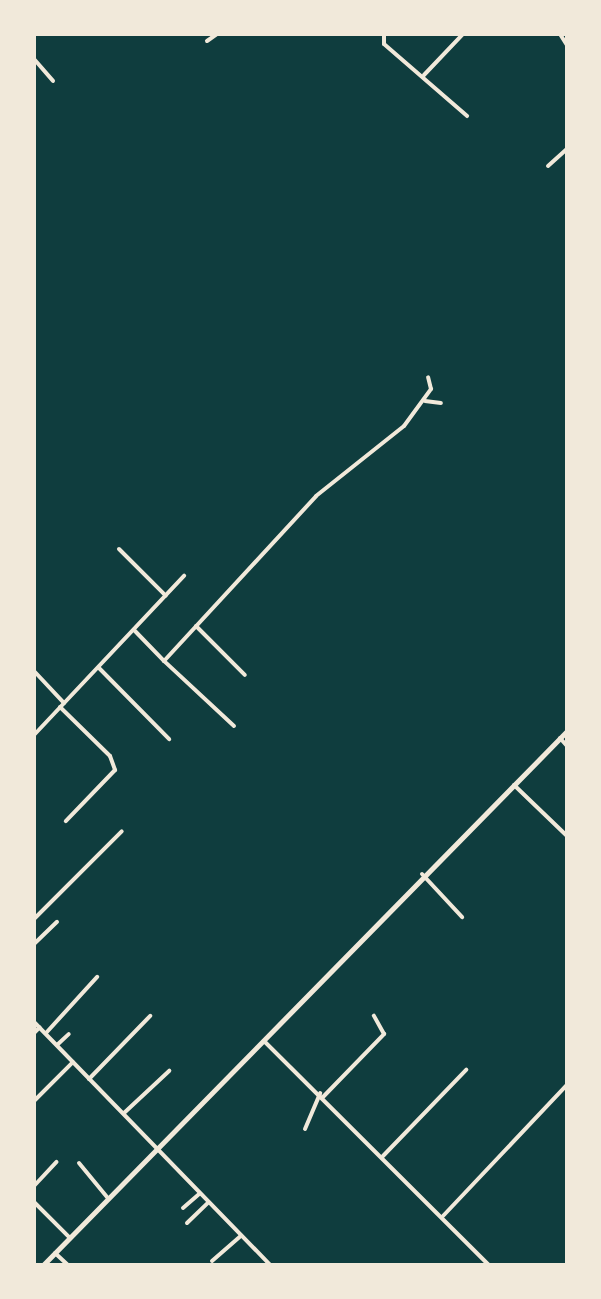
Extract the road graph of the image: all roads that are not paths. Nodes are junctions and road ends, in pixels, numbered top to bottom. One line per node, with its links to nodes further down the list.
1 (217, 34): 5 (street)
2 (384, 34): 8 (street)
3 (463, 34): 8 (street)
4 (560, 34): 6 (street)
5 (207, 41)
6 (567, 45)
7 (34, 59): 9 (street)
8 (424, 75): 10 (street)
9 (53, 81)
10 (467, 116)
11 (567, 149): 12 (street)
12 (548, 166)
13 (428, 377): 14 (street)
14 (422, 402): 15 (street); 19 (street)
15 (441, 403)
16 (119, 549): 18 (street)
17 (184, 576): 18 (street)
18 (166, 596): 20 (street)
19 (196, 626): 21 (street); 24 (street)
20 (135, 631): 21 (street); 22 (street)
21 (164, 661): 26 (street)
22 (99, 668): 25 (street); 30 (street)
23 (34, 671): 25 (street)
24 (245, 675)
25 (62, 705): 28 (street); 33 (street)
26 (234, 726)
27 (567, 731): 29 (street)
28 (34, 735)
29 (560, 738): 31 (street); 32 (street)
30 (169, 739)
31 (567, 746)
32 (512, 783): 35 (street); 36 (street)
33 (66, 821)
34 (122, 831): 38 (street)
35 (567, 836)
36 (422, 874): 37 (street); 49 (street)
37 (462, 917)
38 (34, 919)
39 (57, 922): 40 (street)
40 (34, 944)
41 (97, 977): 47 (street)
42 (150, 1016): 54 (street)
43 (374, 1016): 56 (street)
44 (34, 1022): 45 (street)
45 (40, 1027): 46 (street); 47 (street)
46 (34, 1033)
47 (46, 1033): 50 (street)
48 (69, 1034): 50 (street)
49 (263, 1040): 56 (street); 60 (street)
50 (57, 1045): 51 (street)
51 (73, 1062): 54 (street); 57 (street)
52 (466, 1070): 61 (street)
53 (169, 1071): 58 (street)
54 (89, 1079): 58 (street)
55 (567, 1085): 70 (street)
56 (322, 1095): 59 (street); 61 (street)
57 (34, 1101)
58 (124, 1113): 60 (street)
59 (305, 1129)
60 (155, 1146): 65 (street); 66 (street)
61 (383, 1156): 70 (street)
62 (56, 1162): 64 (street)
63 (79, 1163): 66 (street)
64 (34, 1186)
65 (199, 1194): 68 (street); 69 (street)
66 (107, 1197): 73 (street)
67 (34, 1202): 73 (street)
68 (208, 1203): 71 (street); 72 (street)
69 (183, 1208)
70 (443, 1216): 79 (street)
71 (187, 1223)
72 (241, 1236): 75 (street); 78 (street)
73 (69, 1237): 74 (street)
74 (55, 1253): 76 (street); 77 (street)
75 (212, 1261)
76 (43, 1265)
77 (68, 1265)
78 (270, 1265)
79 (489, 1265)

